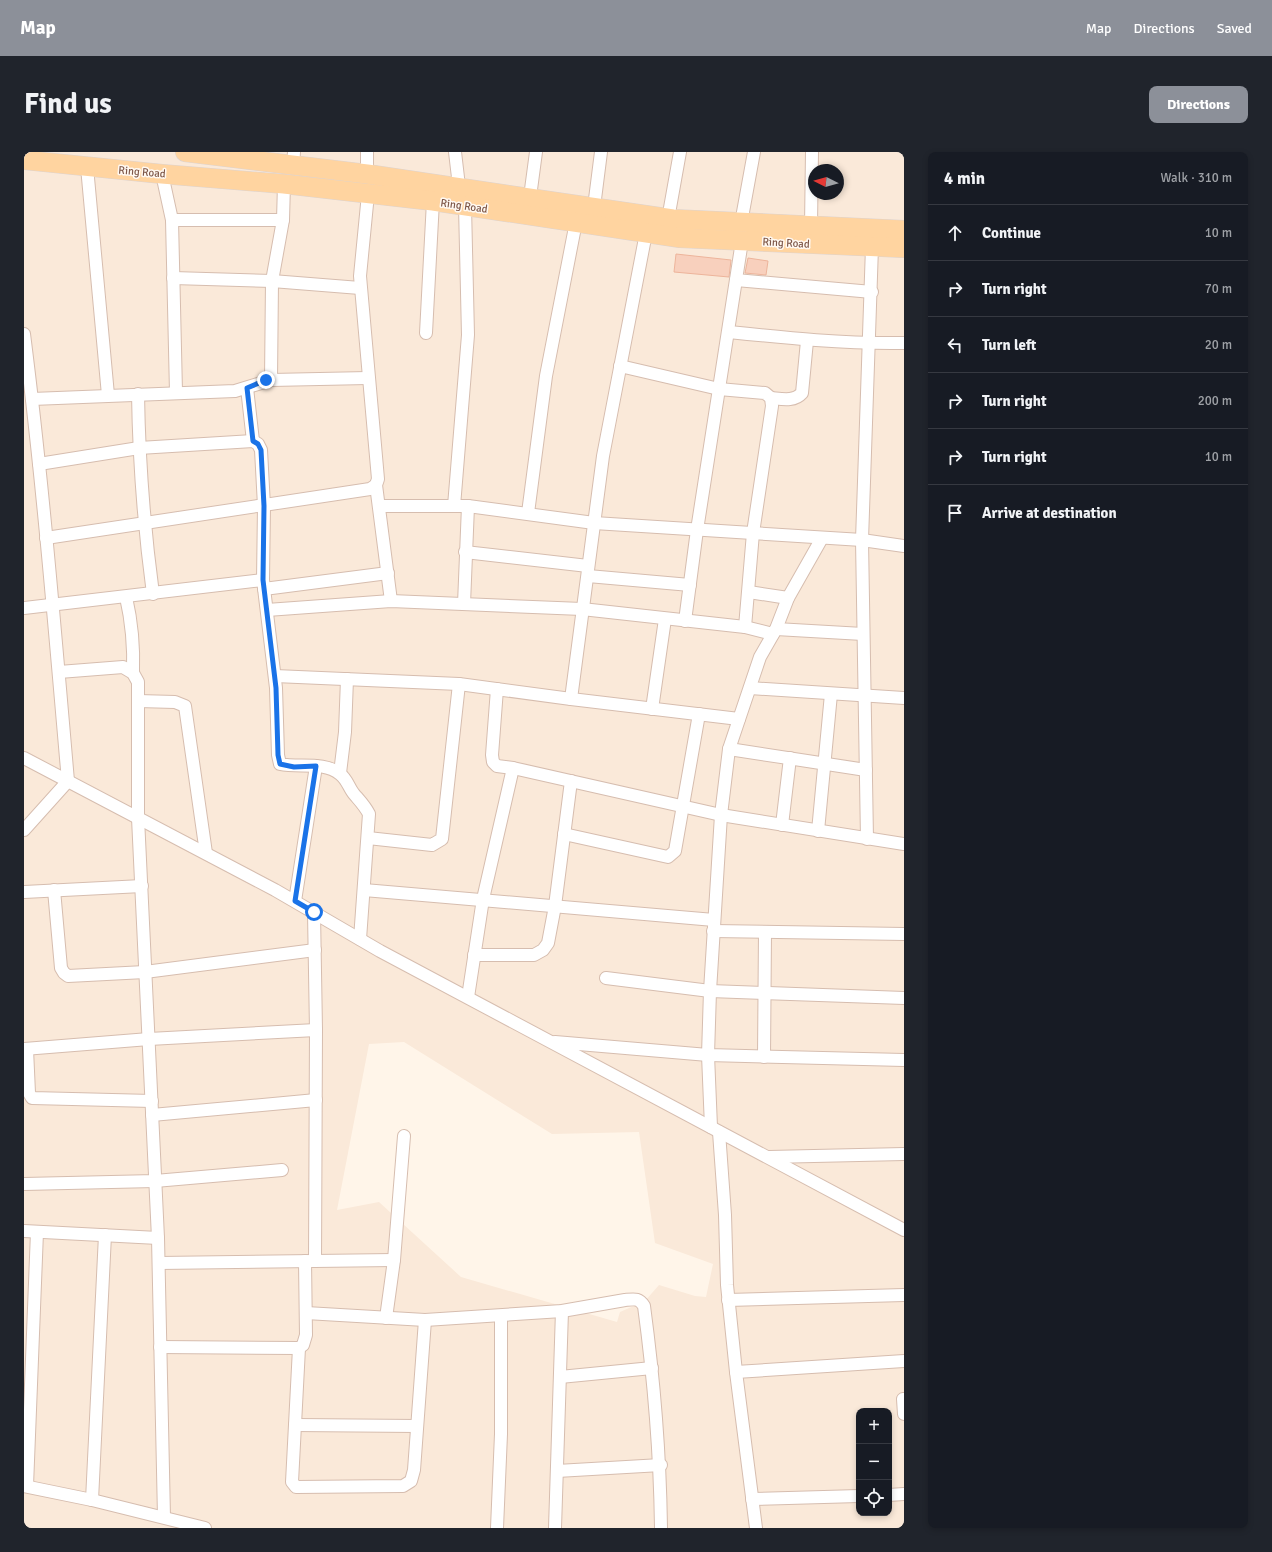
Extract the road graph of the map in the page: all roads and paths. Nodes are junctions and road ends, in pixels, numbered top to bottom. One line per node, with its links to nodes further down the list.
1 (185, 152): 9 (main road, Ring Road)
2 (367, 152): 13 (street)
3 (455, 152): 15 (street)
4 (536, 152): 17 (street)
5 (601, 152): 20 (street)
6 (680, 152): 21 (street)
7 (754, 152): 27 (street)
8 (812, 152): 25 (street)
9 (293, 158): 13 (main road, Ring Road)
10 (24, 160): 11 (main road, Ring Road)
11 (87, 167): 12 (main road, Ring Road); 49 (street)
12 (162, 174): 14 (main road, Ring Road); 22 (street)
13 (367, 174): 15 (main road, Ring Road)
14 (284, 184): 16 (main road, Ring Road); 23 (street)
15 (459, 186): 17 (main road, Ring Road)
16 (368, 194): 18 (main road, Ring Road); 34 (street)
17 (530, 197): 20 (main road, Ring Road)
18 (433, 201): 19 (main road, Ring Road); 37 (street)
19 (466, 206): 24 (main road, Ring Road); 58 (street)
20 (594, 207): 21 (main road, Ring Road)
21 (668, 219): 27 (main road, Ring Road)
22 (172, 220): 23 (street); 31 (street)
23 (283, 220): 33 (street)
24 (576, 222): 28 (main road, Ring Road); 60 (street)
25 (811, 226): 26 (main road, Ring Road); 27 (main road, Ring Road)
26 (904, 230)
27 (741, 232): 28 (main road, Ring Road); 29 (main road, Ring Road); 32 (street)
28 (646, 233): 42 (street)
29 (872, 247): 30 (main road, Ring Road); 35 (street)
30 (904, 248)
31 (173, 278): 33 (street); 47 (street)
32 (736, 280): 35 (street); 36 (street)
33 (272, 281): 34 (street); 44 (street)
34 (360, 288): 43 (street)
35 (872, 292): 41 (street)
36 (728, 332): 39 (street); 46 (street)
37 (426, 333)
38 (24, 334): 51 (street)
39 (807, 341): 41 (street); 50 (street)
40 (904, 343): 41 (street)
41 (870, 344): 67 (street)
42 (620, 366): 46 (street); 61 (street)
43 (368, 378): 44 (street); 55 (street)
44 (271, 380): 45 (street)
45 (247, 388): 47 (street); 52 (street)
46 (719, 389): 50 (street); 63 (street)
47 (176, 392): 48 (street)
48 (138, 394): 49 (street); 53 (street)
49 (108, 395): 51 (street)
50 (771, 398): 64 (street)
51 (32, 399): 54 (street)
52 (253, 441): 53 (street); 56 (street)
53 (139, 448): 54 (street); 62 (street)
54 (39, 464): 65 (street)
55 (376, 485): 56 (street); 57 (street)
56 (264, 506): 62 (street); 72 (street)
57 (380, 506): 58 (street); 71 (street)
58 (454, 506): 59 (street)
59 (468, 506): 60 (street); 69 (street)
60 (528, 513): 61 (street)
61 (594, 523): 63 (street); 70 (street)
62 (144, 524): 65 (street); 75 (street)
63 (697, 530): 64 (street); 73 (street)
64 (753, 533): 66 (street); 74 (street)
65 (46, 538): 80 (street)
66 (822, 538): 67 (street); 77 (street)
67 (862, 540): 68 (street); 88 (street)
68 (904, 546)
69 (465, 552): 70 (street); 79 (street)
70 (588, 571): 73 (street); 82 (street)
71 (388, 573): 72 (street); 78 (street)
72 (264, 585): 75 (street); 83 (street)
73 (690, 585): 85 (street)
74 (749, 592): 77 (street); 86 (street)
75 (153, 594): 76 (street)
76 (126, 597): 80 (street); 90 (street)
77 (788, 598): 87 (street)
78 (391, 601): 79 (street); 83 (street)
79 (464, 604): 82 (street)
80 (53, 605): 81 (street); 89 (street)
81 (24, 608)
82 (582, 608): 84 (street); 99 (street)
83 (267, 610): 91 (street)
84 (665, 619): 85 (street); 101 (street)
85 (685, 621): 86 (street)
86 (745, 627): 87 (street)
87 (774, 632): 88 (street); 94 (street)
88 (863, 634): 97 (street)
89 (59, 672): 90 (street); 113 (street)
90 (133, 673): 100 (street)
91 (275, 676): 92 (street); 108 (street)
92 (347, 679): 93 (street); 111 (street)
93 (459, 684): 95 (street); 121 (street)
94 (750, 688): 96 (street); 103 (street)
95 (497, 689): 99 (street); 109 (street)
96 (831, 694): 97 (street); 107 (street)
97 (866, 696): 98 (street); 110 (street)
98 (904, 698)
99 (571, 699): 101 (street)
100 (138, 701): 116 (street); 124 (street)
101 (652, 709): 102 (street)
102 (699, 714): 103 (street); 114 (street)
103 (739, 719): 104 (street)
104 (729, 749): 106 (street); 115 (street)
105 (24, 758): 113 (street)
106 (790, 758): 107 (street); 117 (street)
107 (823, 764): 110 (street); 119 (street)
108 (316, 766): 111 (street); 130 (street)
109 (513, 768): 112 (street); 129 (street)
110 (866, 770): 122 (street)
111 (340, 773): 121 (street)
112 (571, 781): 114 (street); 120 (street)
113 (68, 782): 116 (street); 118 (street)
114 (682, 806): 115 (street); 120 (street)
115 (721, 815): 117 (street); 133 (street)
116 (138, 818): 124 (street); 125 (street)
117 (782, 825): 119 (street)
118 (24, 830)
119 (818, 831): 122 (street)
120 (564, 834): 131 (street)
121 (368, 838): 127 (street)
122 (867, 839): 123 (street)
123 (904, 844)
124 (206, 854): 130 (street)
125 (142, 886): 126 (street); 139 (street)
126 (54, 890): 128 (street); 139 (street)
127 (364, 890): 129 (street); 136 (street)
128 (24, 892)
129 (483, 899): 131 (street); 138 (street)
130 (295, 901): 132 (street)
131 (555, 906): 133 (street); 138 (street)
132 (314, 912): 136 (street); 137 (street)
133 (714, 926): 134 (street); 141 (street)
134 (765, 932): 135 (street); 142 (street)
135 (904, 934)
136 (360, 939): 143 (street)
137 (315, 950): 139 (street); 145 (street)
138 (474, 955): 143 (street)
139 (146, 972): 146 (street)
140 (606, 978): 141 (street)
141 (710, 991): 142 (street); 149 (street)
142 (765, 993): 144 (street); 150 (street)
143 (468, 997): 147 (street)
144 (904, 998)
145 (316, 1030): 146 (street); 152 (street)
146 (149, 1039): 148 (street); 153 (street)
147 (550, 1041): 149 (street); 155 (street)
148 (26, 1049): 153 (street)
149 (708, 1055): 150 (street); 155 (street)
150 (764, 1057): 151 (street)
151 (904, 1060)
152 (316, 1100): 154 (street); 168 (street)
153 (152, 1101): 154 (street)
154 (152, 1115): 160 (street)
155 (715, 1129): 158 (street); 171 (street)
156 (404, 1136): 167 (street)
157 (904, 1154): 158 (street)
158 (768, 1157): 162 (street)
159 (282, 1170): 160 (street)
160 (155, 1181): 161 (street); 166 (street)
161 (24, 1184)
162 (904, 1230)
163 (24, 1231): 164 (street)
164 (38, 1232): 165 (street); 189 (street)
165 (105, 1235): 166 (street); 194 (street)
166 (158, 1238): 169 (street)
167 (394, 1260): 168 (street); 175 (street)
168 (310, 1261): 169 (street); 173 (street)
169 (158, 1263): 177 (street)
170 (904, 1294): 171 (street)
171 (728, 1300): 181 (street)
172 (562, 1311): 174 (street); 180 (street); 182 (street)
173 (306, 1313): 175 (street); 178 (street)
174 (501, 1316): 176 (street); 197 (street)
175 (386, 1318): 176 (street)
176 (425, 1320): 186 (street)
177 (160, 1348): 178 (street); 195 (street)
178 (299, 1348): 185 (street)
179 (904, 1360): 181 (street)
180 (652, 1368): 182 (street); 187 (street)
181 (736, 1372): 193 (street)
182 (560, 1377): 188 (street)
183 (903, 1400): 184 (street)
184 (904, 1414)
185 (295, 1425): 186 (street); 186 (street)
186 (417, 1426)
187 (660, 1466): 188 (street); 199 (street)
188 (557, 1471): 198 (street)
189 (26, 1486): 194 (street)
190 (904, 1494): 191 (street)
191 (892, 1495)
192 (856, 1496): 193 (street)
193 (752, 1499): 200 (street)
194 (92, 1500): 195 (street)
195 (164, 1518): 196 (street)
196 (205, 1528)
197 (497, 1528)
198 (555, 1528)
199 (661, 1528)
200 (756, 1528)

